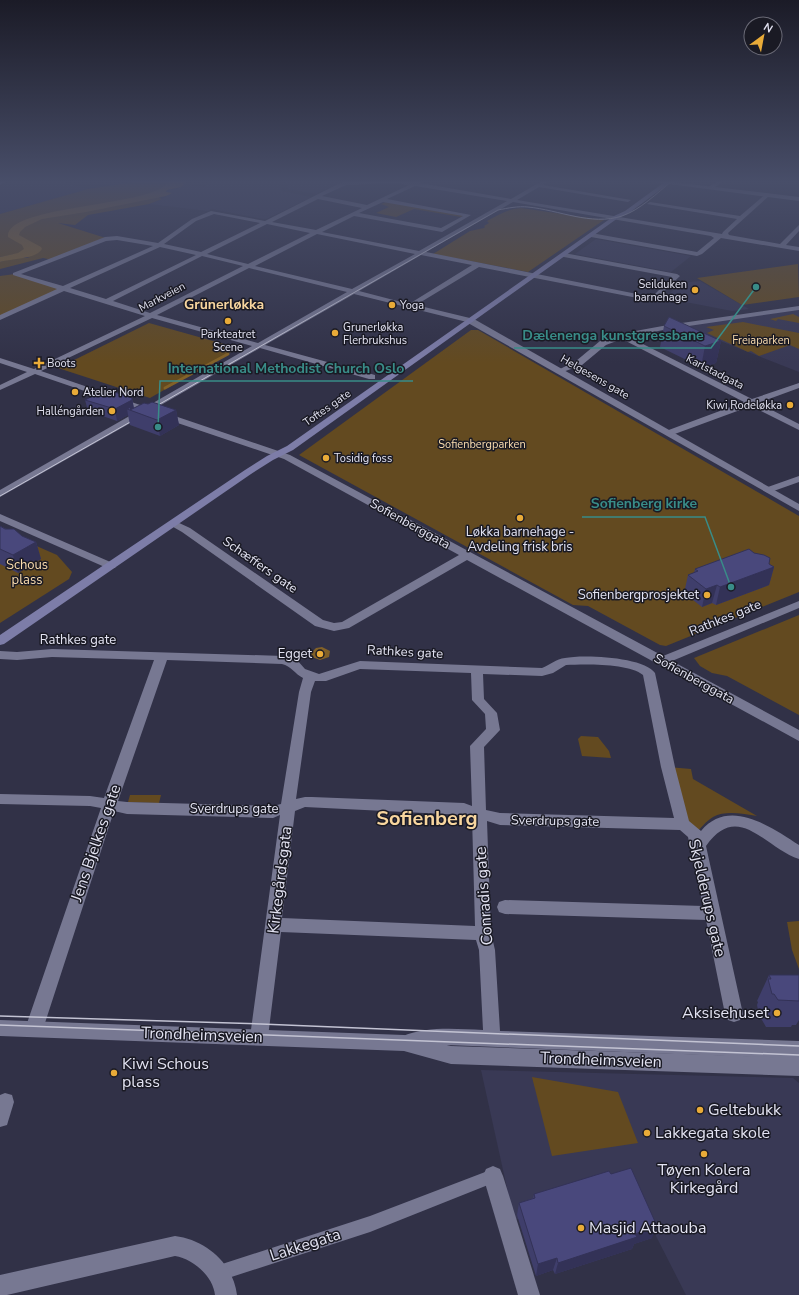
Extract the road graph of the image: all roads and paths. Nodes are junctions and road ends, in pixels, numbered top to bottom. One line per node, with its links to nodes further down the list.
1 (102, 241): 22 (street, Helgesens gate)
2 (137, 241): 13 (street, Helgesens gate)
3 (163, 241): 13 (street)
4 (230, 241): 17 (street)
5 (300, 241): 20 (street, Markveien)
6 (358, 241): 16 (street)
7 (441, 241): 16 (street)
8 (582, 241): 18 (main road, Toftes gate)
9 (630, 241): 10 (street)
10 (714, 241)
11 (756, 241): 14 (street)
12 (786, 241): 14 (street)
13 (158, 245): 17 (street, Helgesens gate); 22 (street)
14 (782, 246): 15 (street)
15 (799, 248)
16 (419, 254): 19 (street); 23 (street)
17 (202, 255): 20 (street, Helgesens gate); 24 (street)
18 (564, 255): 21 (main road, Toftes gate); 21 (street)
19 (477, 265): 21 (street); 25 (street)
20 (249, 266): 23 (street, Helgesens gate); 27 (street, Markveien)
21 (533, 276): 29 (main road, Toftes gate)
22 (63, 289): 24 (street); 28 (street)
23 (353, 291): 25 (street, Helgesens gate); 31 (street)
24 (106, 302): 27 (street)
25 (412, 306): 29 (street, Helgesens gate)
26 (799, 308): 30 (street)
27 (151, 315): 31 (street); 34 (street, Markveien)
28 (0, 318)
29 (472, 321): 33 (street, Helgesens gate); 42 (main road, Toftes gate)
30 (622, 336): 33 (street); 38 (street, Karlstadgata)
31 (258, 346): 35 (street); 39 (street)
32 (0, 360): 34 (street, Sofienberggata)
33 (560, 371): 41 (street, Helgesens gate)
34 (37, 372): 37 (street, Markveien); 39 (street, Sofienberggata)
35 (372, 377)
36 (799, 385): 38 (street)
37 (0, 388)
38 (751, 403): 40 (street, Karlstadgata); 41 (street)
39 (149, 409): 42 (street, Sofienberggata); 45 (street)
40 (799, 427)
41 (668, 433): 44 (street, Helgesens gate)
42 (279, 453): 48 (main road, Toftes gate); 49 (street, Sofienberggata)
43 (799, 478): 44 (street)
44 (768, 490): 46 (street, Helgesens gate)
45 (0, 494)
46 (799, 508)
47 (0, 517): 50 (street)
48 (173, 524): 49 (street, Schæffers gate); 50 (main road, Toftes gate)
49 (467, 555): 55 (street, Sofienberggata)
50 (111, 566): 52 (main road)
51 (799, 604): 55 (street, Rathkes gate)
52 (0, 641)
53 (0, 655): 54 (street, Rathkes gate)
54 (162, 656): 58 (street, Rathkes gate); 61 (street, Jens Bjelkes gate)
55 (662, 662): 59 (street, Sofienberggata)
56 (646, 668): 57 (street, Rathkes gate); 64 (street, Skjelderups gate)
57 (477, 670): 58 (street, Rathkes gate); 63 (street, Conradis gate)
58 (310, 677): 62 (street, Kirkegårdsgata)
59 (799, 736)
60 (0, 799): 61 (street, Sverdrups gate)
61 (109, 805): 62 (street, Sverdrups gate); 73 (street, Jens Bjelkes gate)
62 (288, 808): 63 (street, Sverdrups gate); 69 (street, Kirkegårdsgata)
63 (479, 813): 64 (street, Sverdrups gate); 70 (street, Conradis gate)
64 (683, 824): 65 (street, Skjelderups gate)
65 (698, 845): 66 (street); 68 (street, Skjelderups gate)
66 (799, 853)
67 (505, 907): 68 (street)
68 (712, 913): 71 (street, Skjelderups gate)
69 (274, 925): 70 (street); 74 (street, Kirkegårdsgata)
70 (484, 933): 75 (street, Conradis gate)
71 (734, 1014)
72 (0, 1028): 73 (street, Trondheimsveien)
73 (34, 1030): 74 (street, Trondheimsveien)
74 (259, 1037): 76 (street, Trondheimsveien)
75 (492, 1039): 76 (street, Trondheimsveien); 77 (street, Trondheimsveien)
76 (404, 1042): 78 (street, Trondheimsveien)
77 (799, 1050)
78 (799, 1067)
79 (492, 1176): 80 (street, Lakkegata); 83 (street, Lakkegata)
80 (219, 1273): 81 (street); 82 (street)
81 (0, 1286)
82 (226, 1295)
83 (529, 1295)

